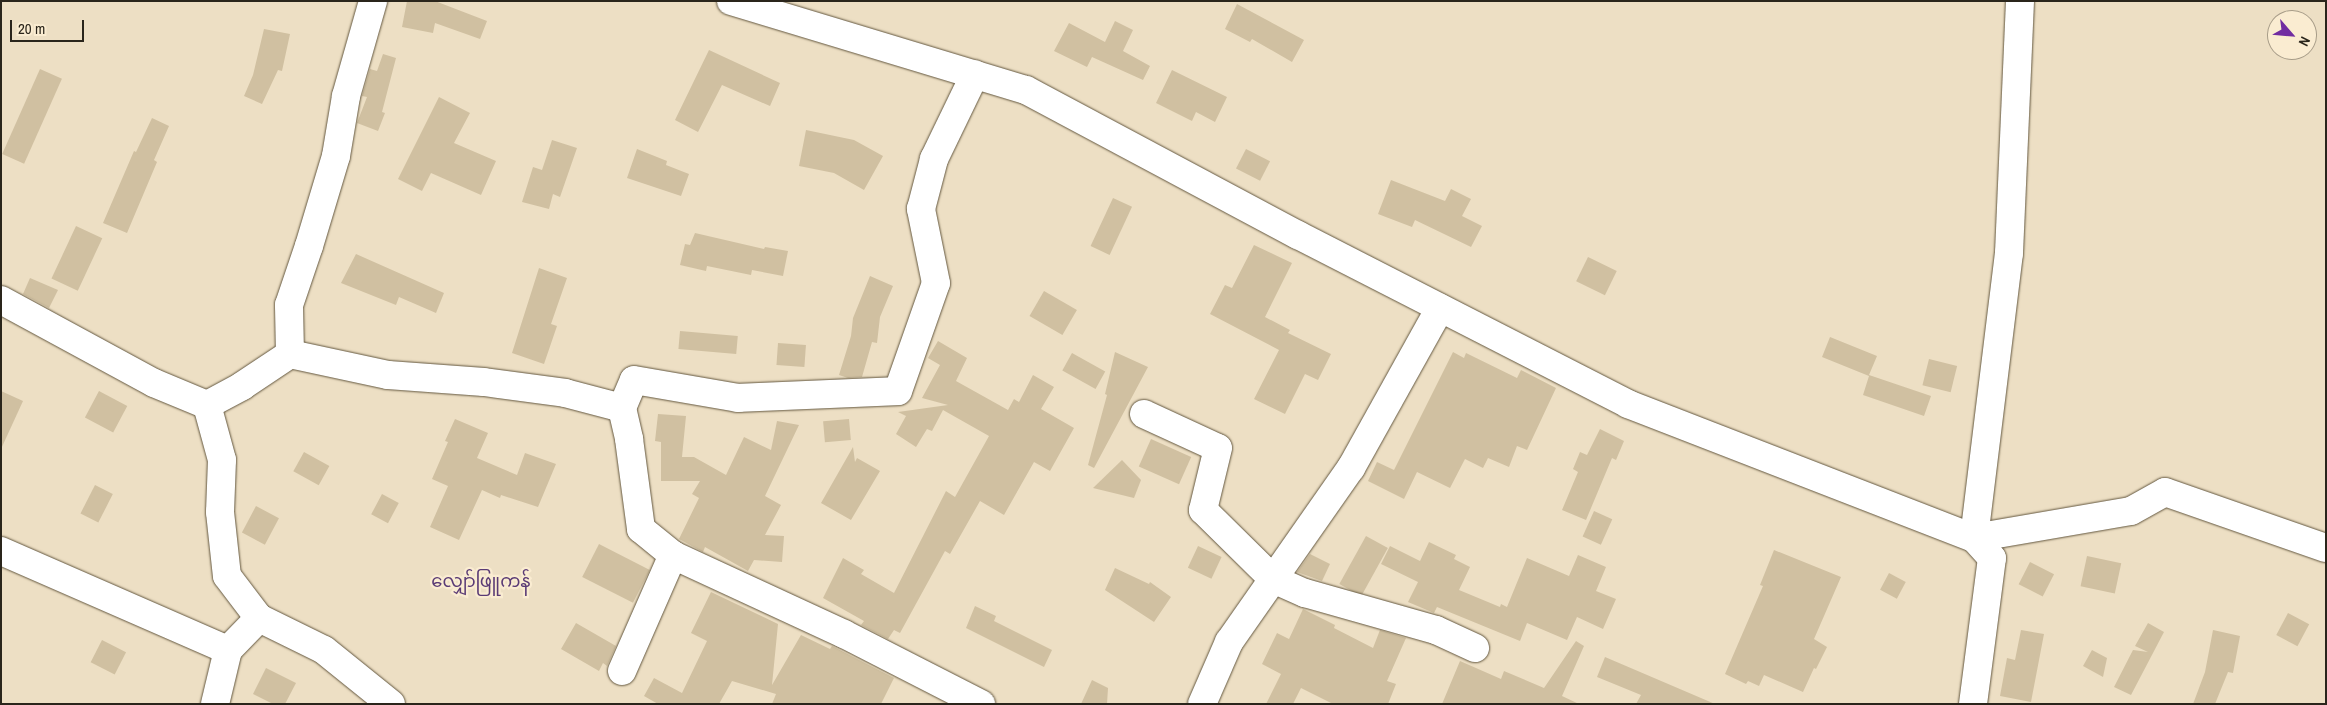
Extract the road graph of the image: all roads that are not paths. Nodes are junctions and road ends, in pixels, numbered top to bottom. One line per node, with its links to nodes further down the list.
1 (373, 1): 7 (street)
2 (2020, 1): 11 (street)
3 (734, 2): 4 (street)
4 (975, 74): 6 (street); 9 (street)
5 (1, 300): 8 (street)
6 (1440, 308): 11 (street); 15 (street)
7 (290, 354): 8 (street); 9 (street)
8 (207, 405): 16 (street)
9 (622, 408): 14 (street)
10 (1144, 414): 15 (street)
11 (1974, 538): 12 (street); 24 (street)
12 (2326, 548)
13 (1, 550): 18 (street)
14 (673, 555): 19 (street); 22 (street)
15 (1273, 579): 17 (street); 23 (street)
16 (259, 618): 18 (street); 21 (street)
17 (1475, 648)
18 (228, 650): 20 (street)
19 (622, 671)
20 (214, 704)
21 (392, 704)
22 (981, 704)
23 (1202, 704)
24 (1973, 704)

